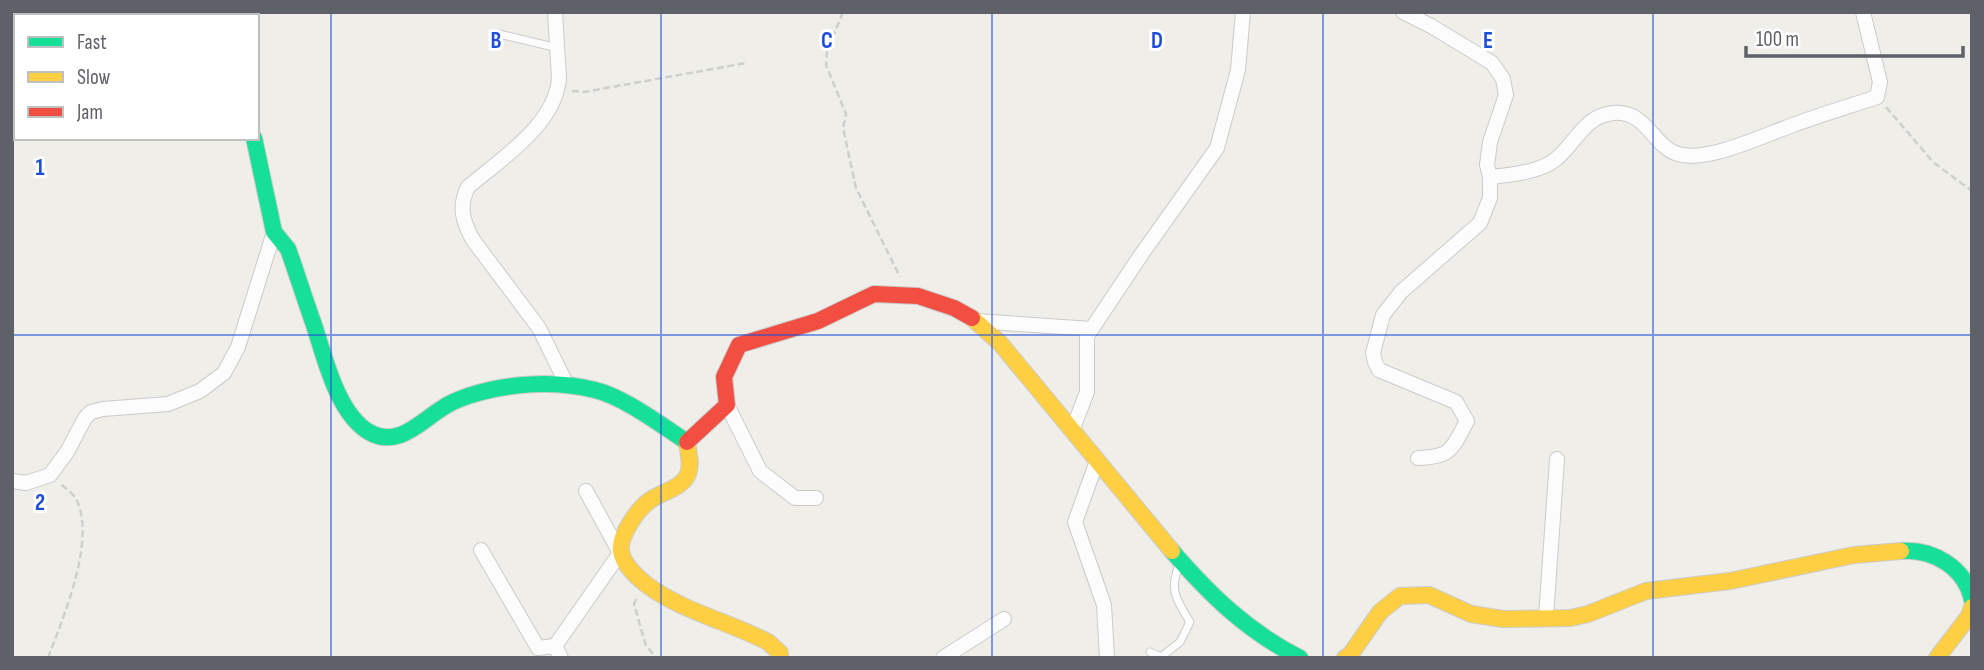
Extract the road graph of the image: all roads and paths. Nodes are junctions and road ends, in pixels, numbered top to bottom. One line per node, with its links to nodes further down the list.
1 (555, 12): 7 (street)
2 (843, 12): 15 (path)
3 (1244, 12): 17 (street)
4 (1403, 12): 12 (street)
5 (1863, 12): 10 (street)
6 (499, 34): 7 (lane)
7 (558, 48): 9 (street)
8 (746, 64): 9 (path)
9 (558, 89): 18 (street)
10 (1877, 97): 12 (street); 13 (path)
11 (254, 140): 14 (street)
12 (1490, 177): 22 (street)
13 (1972, 191)
14 (274, 233): 18 (street); 25 (street)
15 (903, 294): 16 (street); 19 (street)
16 (977, 321): 17 (street); 20 (street)
17 (1091, 329): 20 (street)
18 (567, 385): 21 (street)
19 (727, 405): 21 (street); 28 (street)
20 (1072, 431): 24 (street)
21 (687, 442): 30 (street)
22 (1418, 458)
23 (1557, 459): 36 (street)
24 (1097, 461): 31 (street); 43 (street)
25 (50, 475): 26 (street); 39 (path)
26 (12, 481)
27 (586, 491): 30 (street)
28 (816, 498)
29 (481, 550): 37 (street)
30 (620, 554): 32 (street); 37 (street)
31 (1181, 561): 38 (lane); 44 (street)
32 (642, 582): 40 (path); 41 (street)
33 (1972, 600): 36 (street)
34 (1972, 607): 46 (street)
35 (1003, 618): 42 (street)
36 (1546, 618): 45 (street)
37 (558, 652)
38 (1150, 652)
39 (48, 658)
40 (657, 658)
41 (780, 658)
42 (943, 658)
43 (1107, 658)
44 (1300, 658)
45 (1345, 658)
46 (1937, 658)

